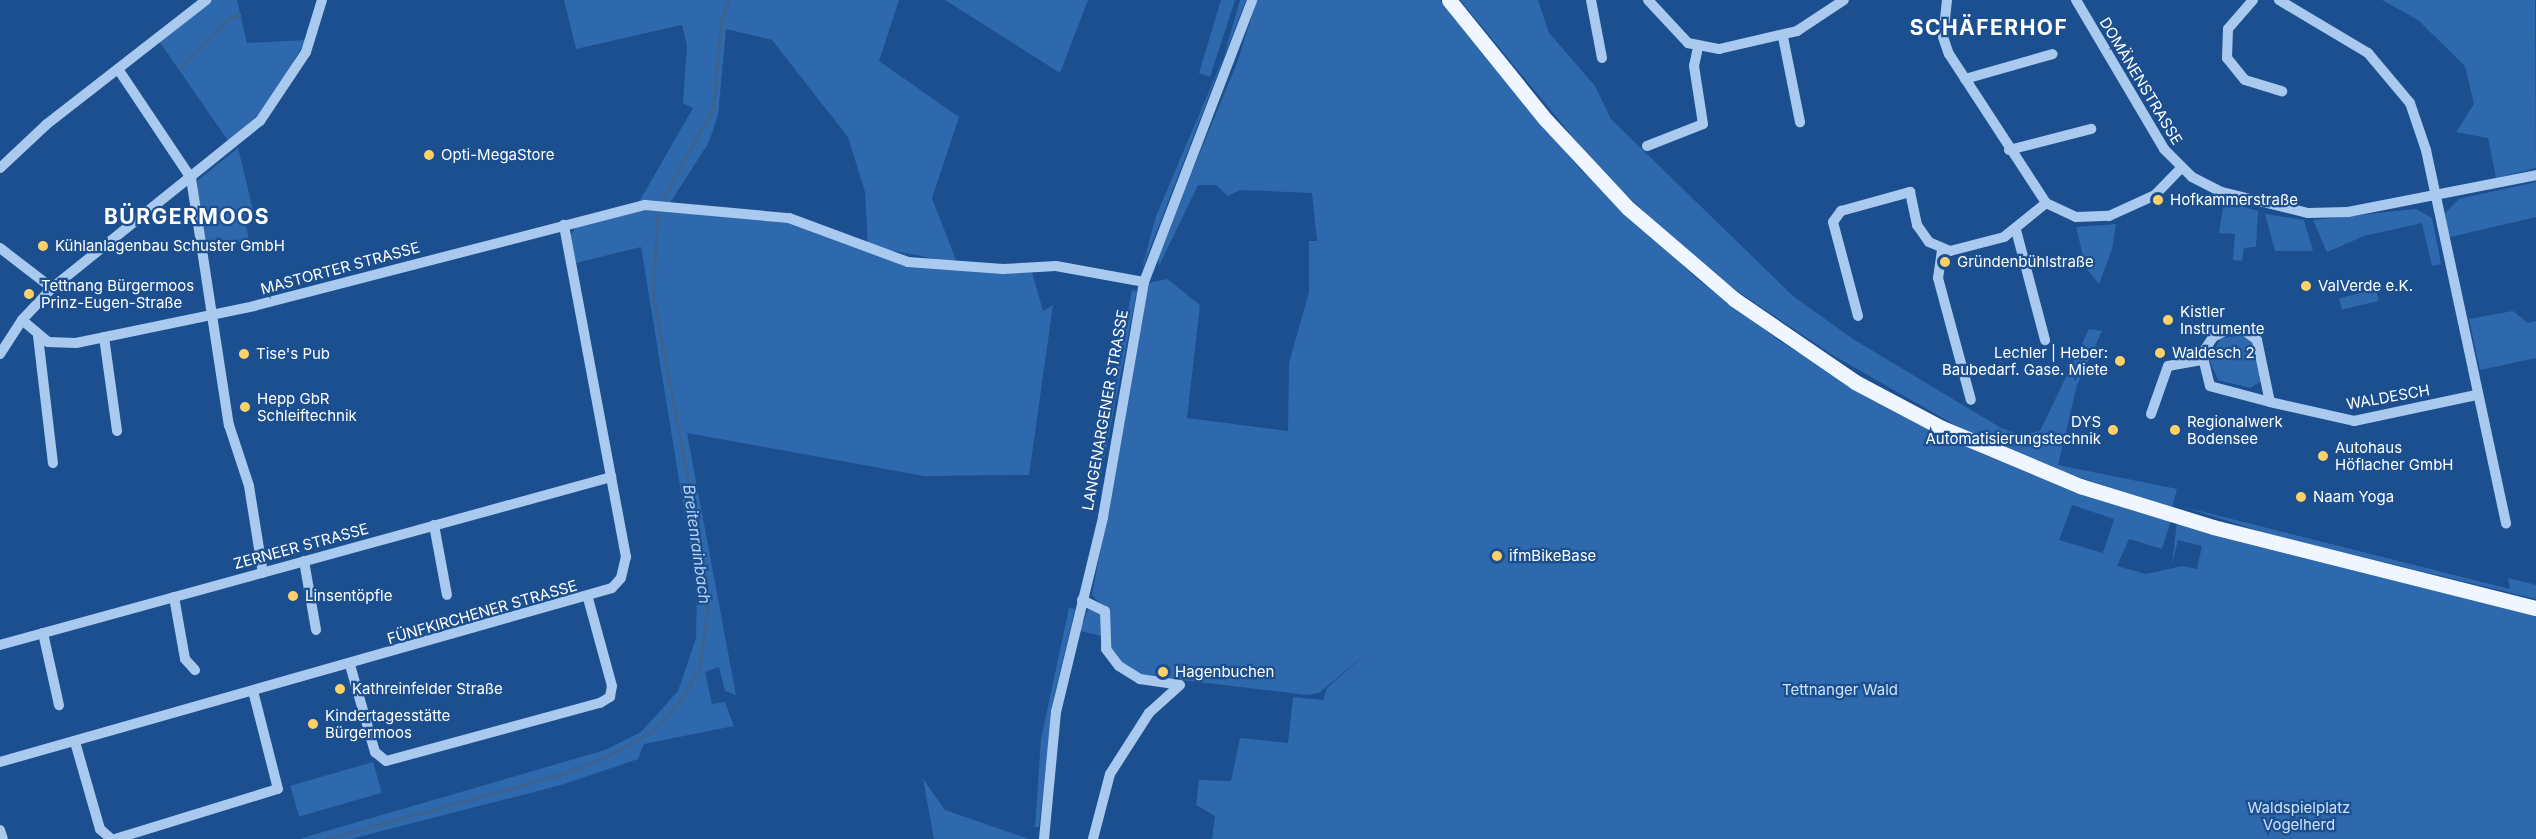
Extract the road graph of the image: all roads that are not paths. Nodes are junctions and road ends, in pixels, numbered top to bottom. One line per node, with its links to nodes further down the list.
1 (206, 0): 16 (street)
2 (322, 0): 26 (street)
3 (1252, 0): 33 (street, LANGENARGENER STRASSE)
4 (1449, 0): 58 (main road)
5 (1591, 0): 15 (street)
6 (1648, 0): 13 (street)
7 (1844, 0): 12 (street)
8 (1947, 0): 17 (street)
9 (2076, 0): 24 (street, DOMÄNENSTRASSE)
10 (2253, 0): 18 (street)
11 (2279, 0): 27 (street)
12 (1783, 37): 13 (street); 19 (street)
13 (1698, 47): 21 (street)
14 (2053, 54): 17 (street)
15 (1602, 58)
16 (118, 69): 23 (street); 26 (street)
17 (1965, 79): 22 (street)
18 (2282, 91)
19 (1800, 122)
20 (2091, 129): 22 (street)
21 (1647, 146)
22 (2009, 150): 28 (street)
23 (0, 168)
24 (2181, 169): 27 (street, DOMÄNENSTRASSE); 28 (street)
25 (2536, 175): 27 (street, DOMÄNENSTRASSE)
26 (191, 178): 34 (street); 35 (street)
27 (2433, 196): 43 (street)
28 (2046, 203): 30 (street)
29 (564, 225): 33 (street, MASTORTER STRASSE); 35 (street, MASTORTER STRASSE); 49 (street, FÜNFKIRCHENER STRASSE)
30 (2016, 230): 32 (street); 40 (street)
31 (0, 248): 34 (street)
32 (1942, 250): 36 (street); 44 (street)
33 (1144, 282): 57 (street, LANGENARGENER STRASSE)
34 (52, 288): 37 (street)
35 (211, 316): 39 (street, MASTORTER STRASSE); 53 (street)
36 (1858, 316)
37 (22, 320): 38 (street); 41 (street)
38 (38, 336): 39 (street, MASTORTER STRASSE); 48 (street)
39 (104, 338): 47 (street)
40 (2045, 340)
41 (0, 354)
42 (2201, 360): 45 (street, WALDESCH); 45 (street); 46 (street)
43 (2476, 395): 45 (street, WALDESCH); 50 (street)
44 (1971, 400)
45 (2270, 402)
46 (2151, 414)
47 (117, 431)
48 (53, 463)
49 (611, 477): 51 (street, ZERNEER STRASSE); 56 (street, FÜNFKIRCHENER STRASSE)
50 (2506, 524)
51 (434, 525): 52 (street, ZERNEER STRASSE); 54 (street)
52 (304, 561): 53 (street, ZERNEER STRASSE); 59 (street)
53 (263, 573): 55 (street, ZERNEER STRASSE)
54 (447, 595)
55 (174, 597): 60 (street, ZERNEER STRASSE); 63 (street)
56 (588, 598): 62 (street, FÜNFKIRCHENER STRASSE); 62 (street)
57 (1082, 600): 71 (street, LANGENARGENER STRASSE); 72 (street)
58 (2536, 608)
59 (316, 630)
60 (43, 633): 61 (street, ZERNEER STRASSE); 65 (street)
61 (0, 645)
62 (350, 665): 64 (street, FÜNFKIRCHENER STRASSE)
63 (195, 670)
64 (253, 691): 66 (street, FÜNFKIRCHENER STRASSE); 70 (street)
65 (59, 705)
66 (75, 742): 67 (street, FÜNFKIRCHENER STRASSE); 70 (street)
67 (0, 762)
68 (0, 830): 69 (street)
69 (3, 839)
70 (113, 839)
71 (1044, 839)
72 (1093, 839)

